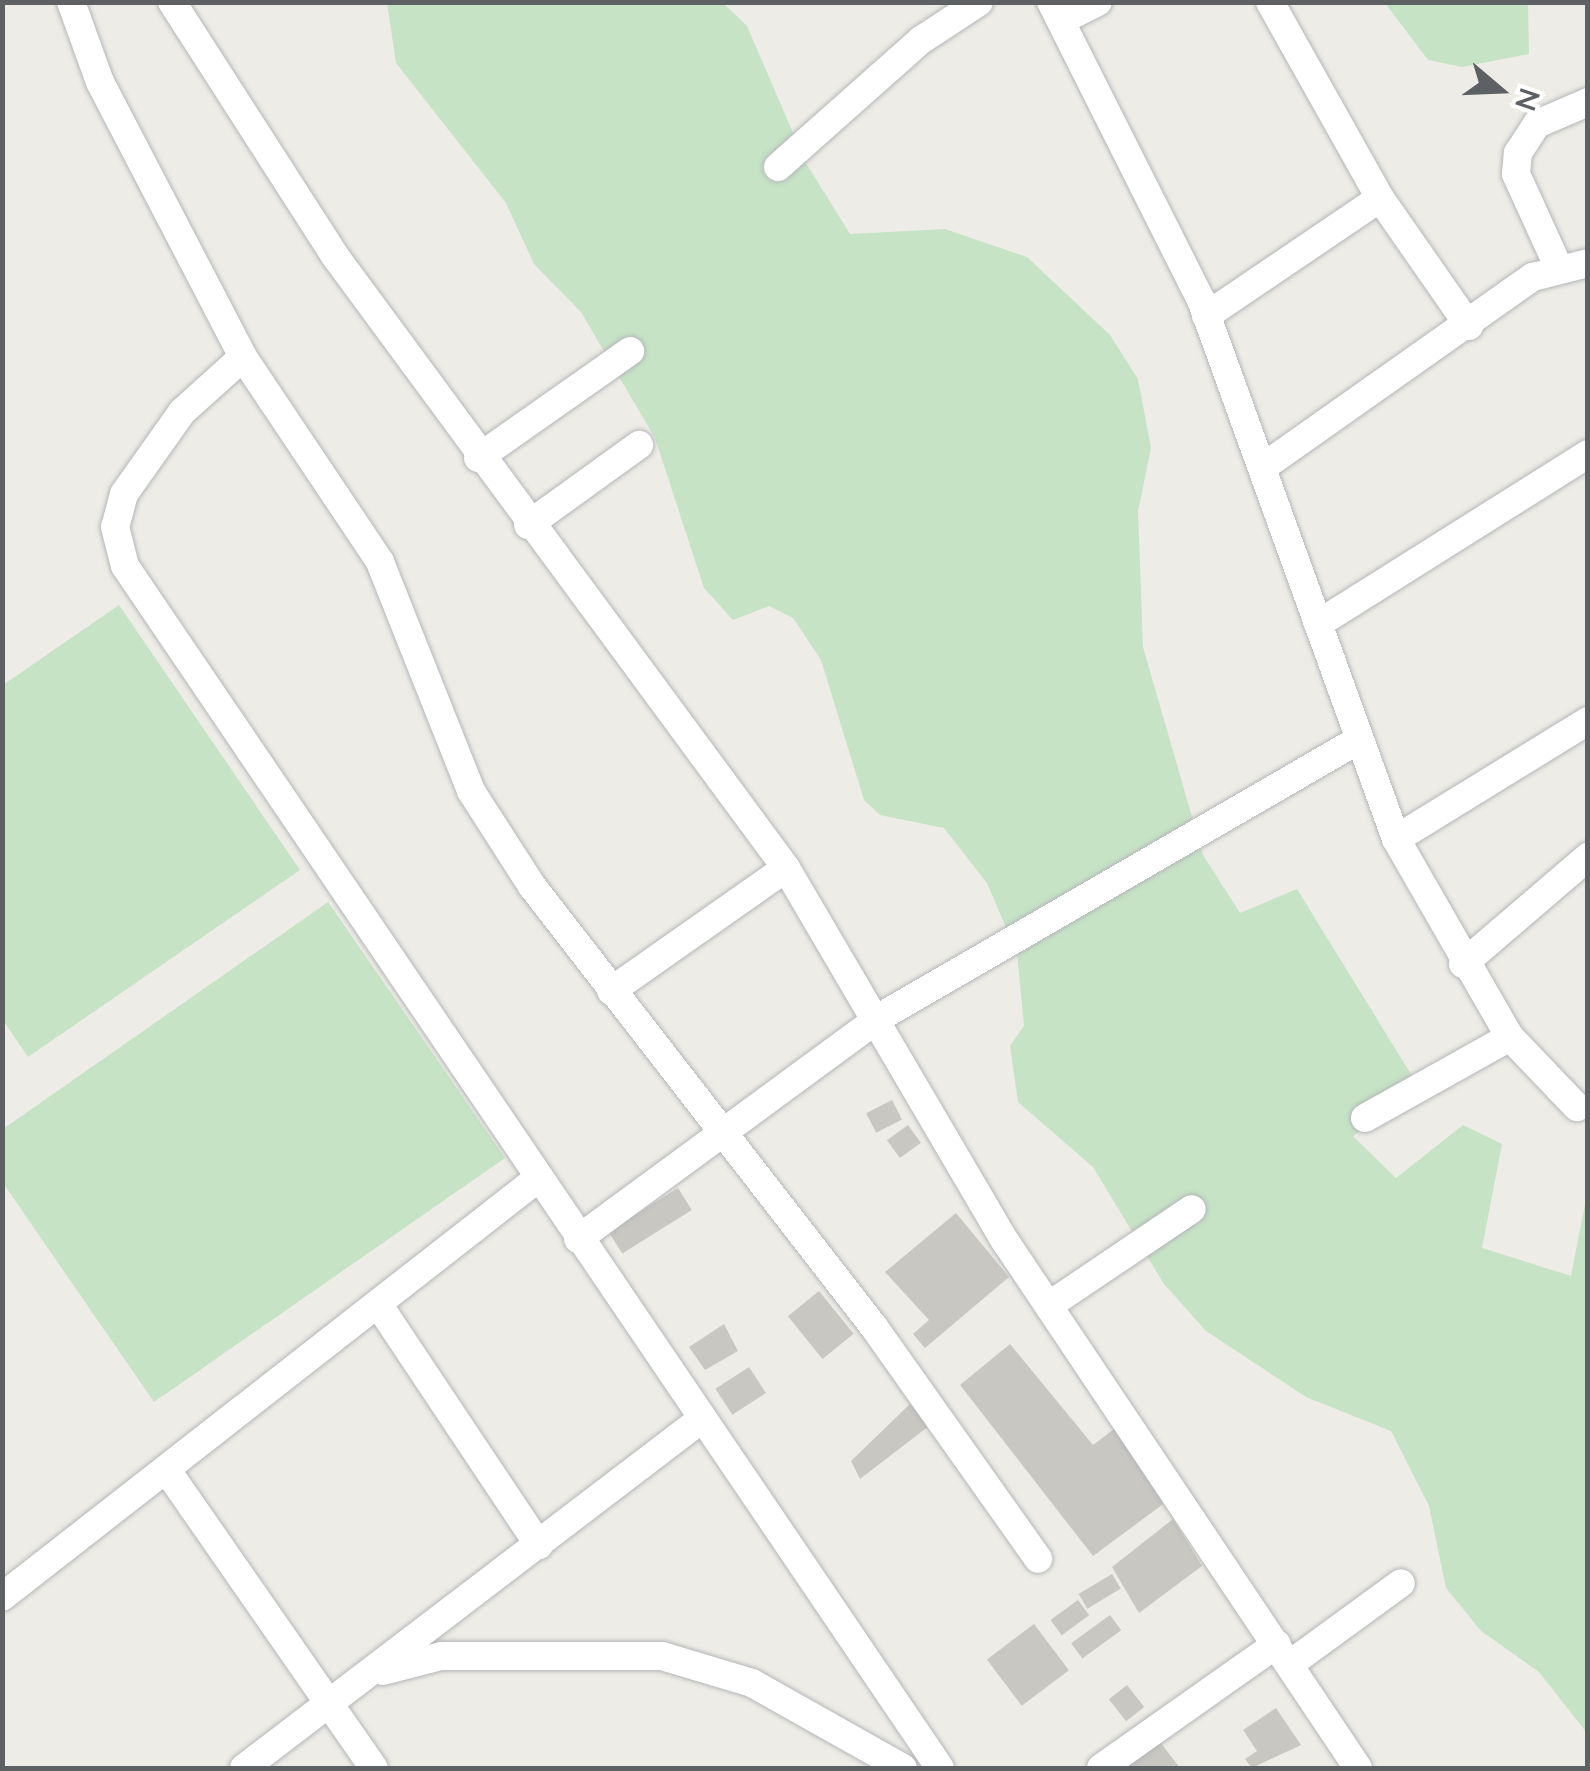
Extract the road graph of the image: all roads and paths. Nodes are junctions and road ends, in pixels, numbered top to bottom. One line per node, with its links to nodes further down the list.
1 (71, 2): 15 (street)
2 (172, 2): 18 (street)
3 (979, 2): 8 (street)
4 (1098, 2): 6 (street)
5 (1270, 2): 9 (street)
6 (1056, 11): 12 (street)
7 (1588, 102): 11 (street)
8 (778, 167)
9 (1380, 198): 12 (street); 13 (street)
10 (1588, 263): 11 (street)
11 (1557, 264): 13 (street)
12 (1206, 316): 19 (street)
13 (1469, 326): 19 (street)
14 (630, 351): 18 (street)
15 (243, 357): 28 (street); 34 (street)
16 (639, 445): 20 (street)
17 (1588, 454): 21 (street)
18 (478, 458): 20 (street)
19 (1266, 465): 21 (street)
20 (528, 524): 26 (street)
21 (1318, 624): 23 (street)
22 (1588, 721): 24 (street)
23 (1355, 742): 24 (street); 29 (street)
24 (1396, 840): 27 (street)
25 (1588, 856): 27 (street)
26 (786, 868): 28 (street); 29 (street)
27 (1462, 964): 30 (street)
28 (612, 991): 33 (street)
29 (880, 1017): 33 (street); 37 (street)
30 (1510, 1036): 31 (street); 32 (street)
31 (1576, 1107)
32 (1365, 1118)
33 (720, 1133): 36 (street); 42 (street)
34 (537, 1179): 36 (street); 38 (street)
35 (1192, 1209): 37 (street)
36 (578, 1239): 39 (street)
37 (1054, 1302): 45 (street)
38 (378, 1304): 40 (street); 41 (street)
39 (703, 1418): 41 (street); 51 (street)
40 (166, 1469): 44 (street); 47 (street)
41 (539, 1545): 46 (street)
42 (1038, 1559)
43 (1401, 1583): 45 (street)
44 (3, 1596)
45 (1284, 1654): 52 (street); 53 (street)
46 (372, 1674): 47 (street); 50 (street)
47 (331, 1706): 48 (street); 49 (street)
48 (244, 1768)
49 (374, 1768)
50 (903, 1768)
51 (940, 1768)
52 (1101, 1768)
53 (1358, 1768)

